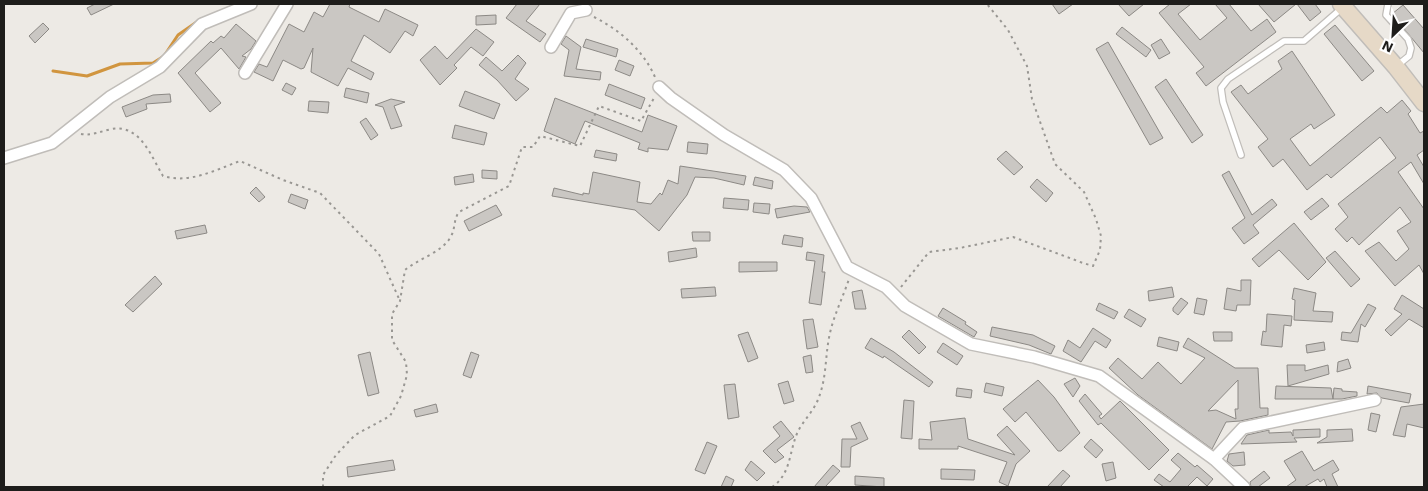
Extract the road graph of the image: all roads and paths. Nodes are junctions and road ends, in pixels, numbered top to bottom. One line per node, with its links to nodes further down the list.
1 (251, 4): 12 (street)
2 (287, 4): 9 (street)
3 (987, 4): 16 (path)
4 (1388, 4): 8 (lane)
5 (1342, 5): 8 (main road); 13 (lane)
6 (586, 10): 7 (street); 10 (path)
7 (551, 47)
8 (1396, 67): 11 (main road)
9 (245, 73)
10 (659, 87): 15 (street); 17 (path)
11 (1424, 103)
12 (66, 133): 14 (street); 17 (path)
13 (1240, 155)
14 (4, 158)
15 (847, 267): 16 (street); 21 (path)
16 (893, 295): 19 (street)
17 (400, 301): 20 (path)
18 (1375, 400): 19 (street)
19 (1214, 459): 22 (street)
20 (323, 487)
21 (772, 487)
22 (1244, 487)

